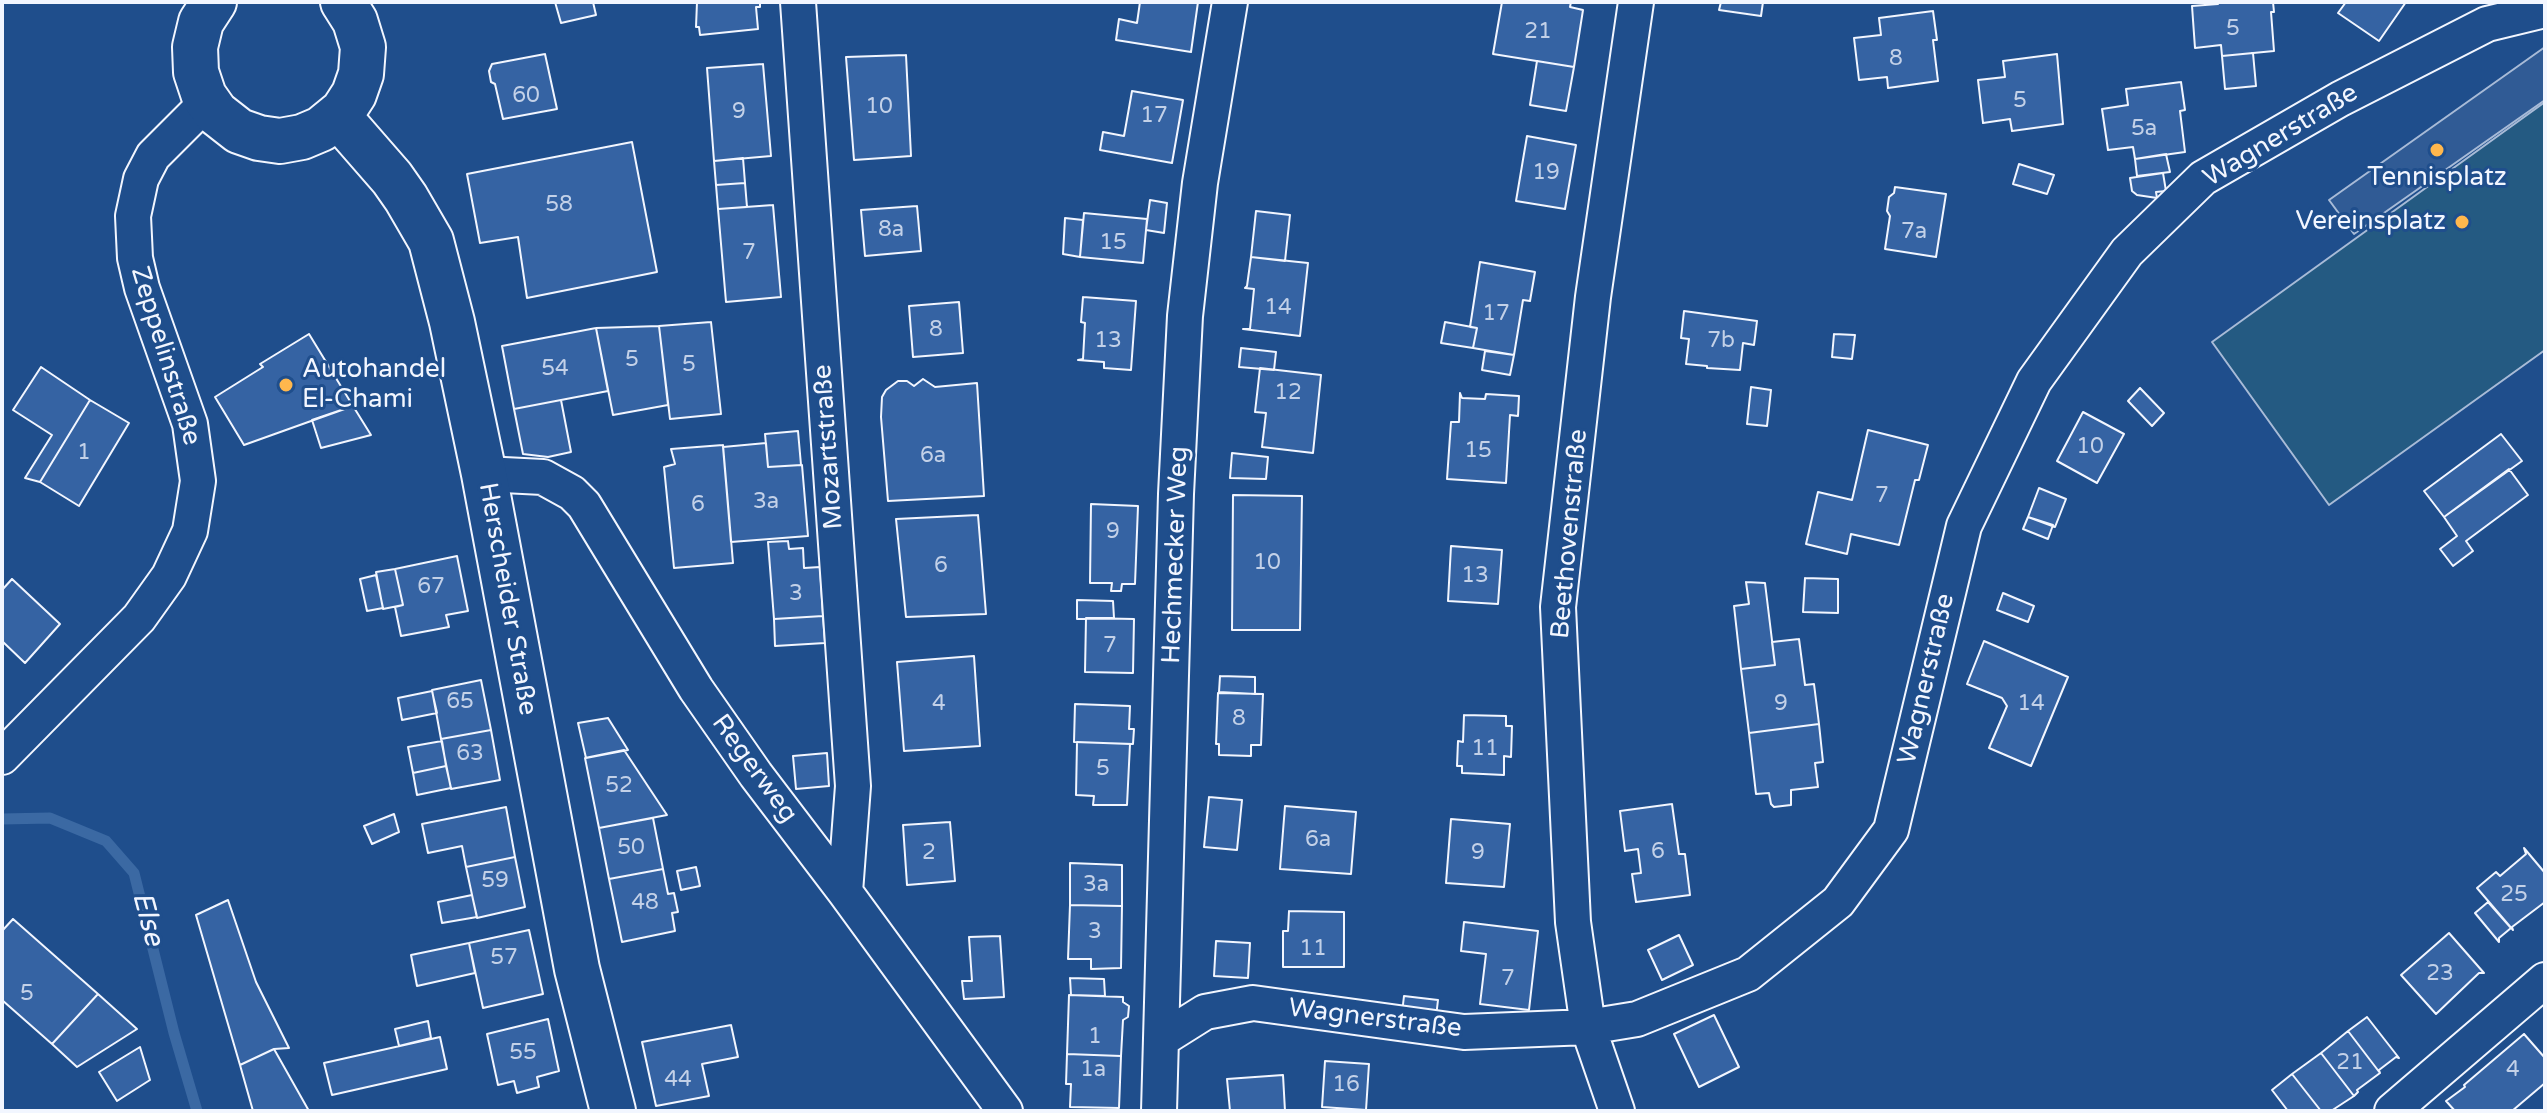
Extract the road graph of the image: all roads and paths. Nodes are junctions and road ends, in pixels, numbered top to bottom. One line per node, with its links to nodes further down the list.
1 (343, 2): 8 (main road)
2 (798, 2): 11 (street, Mozartstraße)
3 (1230, 2): 14 (street, Hechmecker Weg)
4 (1636, 2): 13 (street, Beethovenstraße)
5 (212, 3): 7 (main road)
6 (2545, 10): 13 (street, Wagnerstraße)
7 (207, 102): 8 (main road); 10 (street, Zeppelinstraße)
8 (338, 116): 9 (main road, Herscheider Straße)
9 (484, 474): 11 (street, Regerweg); 15 (main road, Herscheider Straße)
10 (2, 757)
11 (845, 892): 16 (street, Regerweg)
12 (2545, 980): 19 (street)
13 (1588, 1027): 14 (street, Wagnerstraße); 18 (street, Beethovenstraße)
14 (1162, 1039): 17 (street, Hechmecker Weg)
15 (613, 1111)
16 (1005, 1111)
17 (1159, 1111)
18 (1617, 1111)
19 (2392, 1111)

